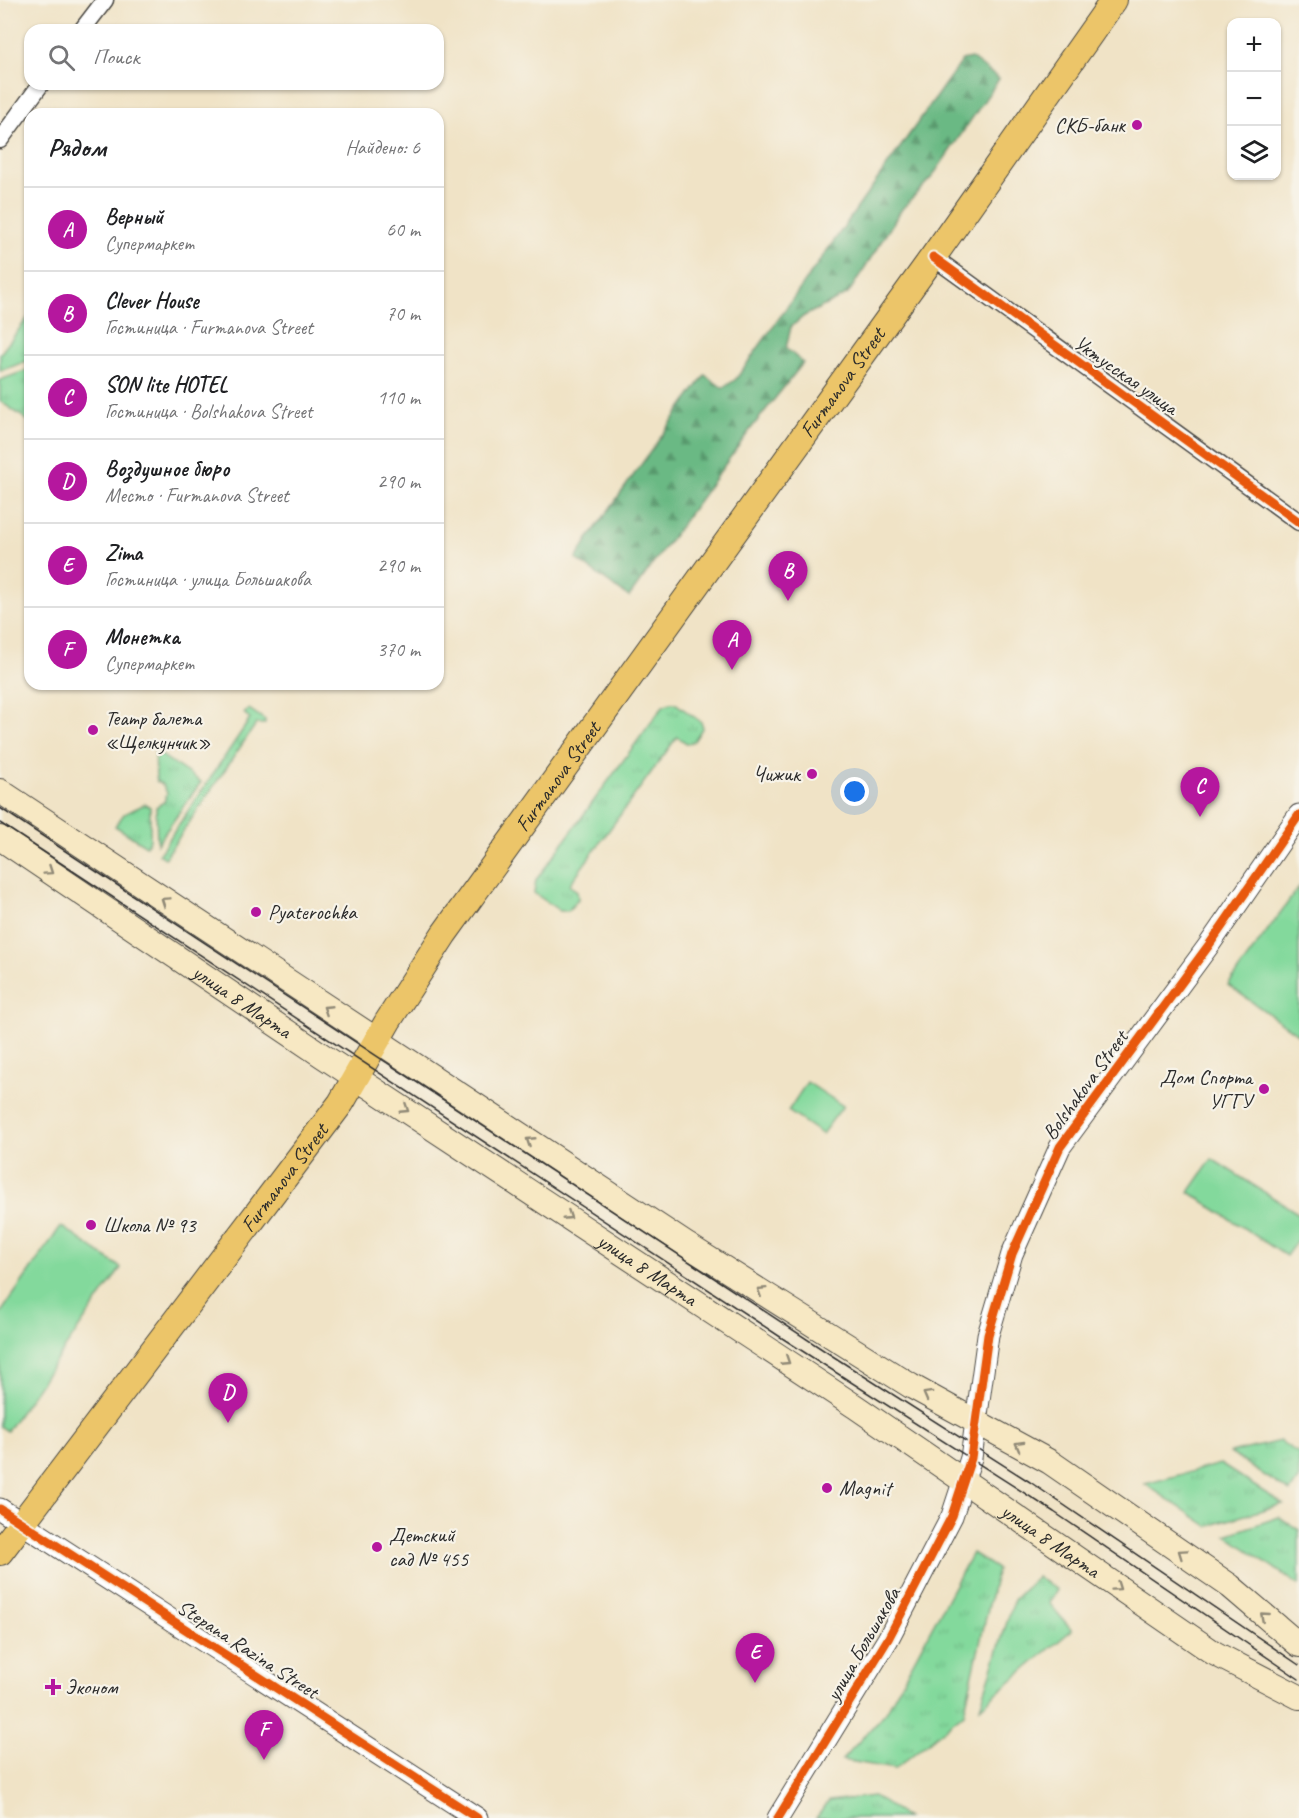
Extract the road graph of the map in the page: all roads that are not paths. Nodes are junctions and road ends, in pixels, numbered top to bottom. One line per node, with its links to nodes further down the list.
1 (105, 0): 3 (street)
2 (1114, 0): 6 (main road, Furmanova Street)
3 (87, 24)
4 (37, 90): 5 (street)
5 (0, 140)
6 (933, 257): 7 (street, Уктусская улица); 11 (main road, Furmanova Street)
7 (1299, 522)
8 (0, 791): 11 (main road, улица 8 Марта, one-way to 8)
9 (1299, 815): 13 (street, Bolshakova Street)
10 (0, 838): 12 (main road, улица 8 Марта, one-way to 12)
11 (376, 1041): 12 (main road, Furmanova Street); 13 (main road, улица 8 Марта, one-way to 11)
12 (356, 1077): 14 (main road, улица 8 Марта, one-way to 14); 16 (main road, Furmanova Street)
13 (978, 1423): 14 (street, Bolshakova Street); 18 (main road, улица 8 Марта, one-way to 13)
14 (965, 1482): 19 (main road, улица 8 Марта, one-way to 19); 21 (street, улица Большакова)
15 (0, 1509): 16 (street, Stepana Razina Street)
16 (22, 1523): 17 (main road, Furmanova Street); 20 (street, Stepana Razina Street)
17 (0, 1552)
18 (1299, 1645)
19 (1299, 1697)
20 (477, 1818)
21 (778, 1818)

